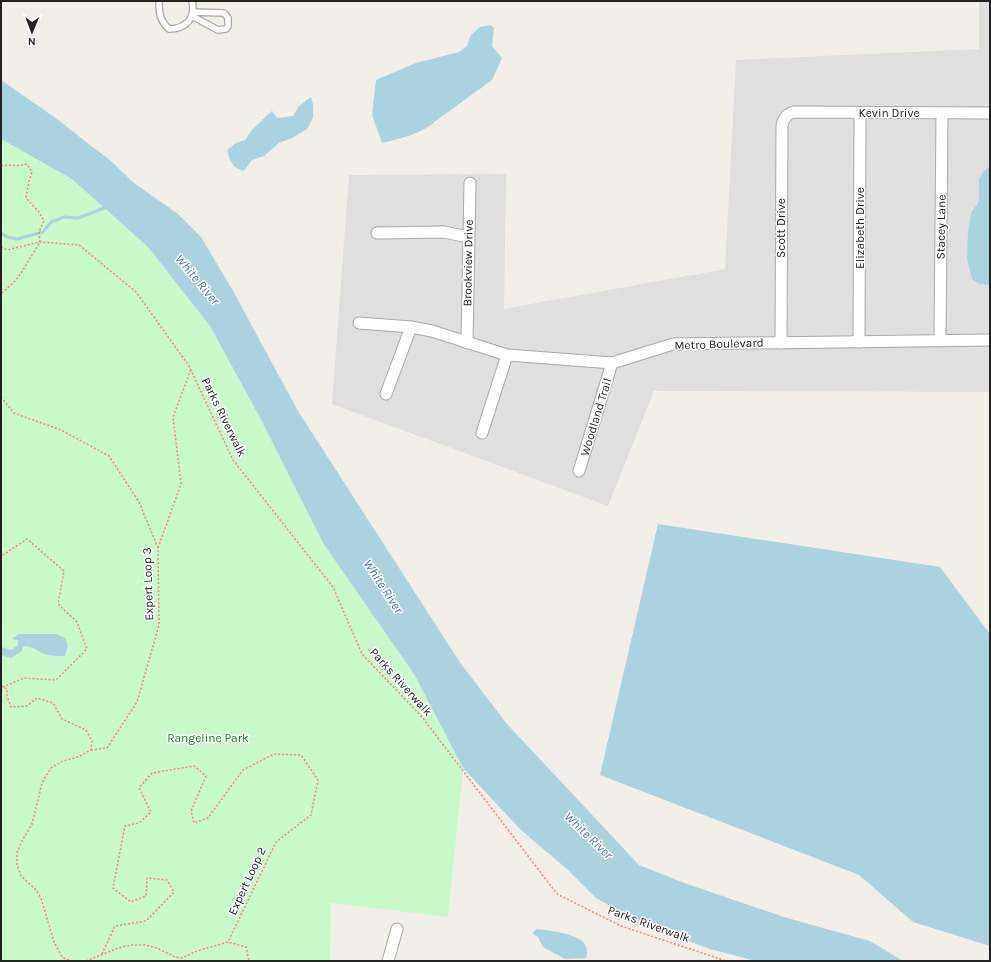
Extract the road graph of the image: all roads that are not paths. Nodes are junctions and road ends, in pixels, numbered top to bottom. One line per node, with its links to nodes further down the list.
1 (159, 1): 3 (lane)
2 (192, 1): 3 (lane)
3 (192, 14): 3 (lane)
4 (860, 113): 5 (street, Kevin Drive); 7 (street, Kevin Drive); 15 (street, Elizabeth Drive)
5 (942, 113): 6 (street, Kevin Drive); 13 (street, Stacey Lane)
6 (990, 113)
7 (788, 114): 17 (street, Scott Drive)
8 (470, 183): 10 (street, Brookview Drive)
9 (377, 233): 10 (street)
10 (468, 237): 16 (street, Brookview Drive)
11 (358, 323): 12 (street, Metro Boulevard)
12 (411, 327): 16 (street, Metro Boulevard); 20 (street)
13 (940, 340): 14 (street, Metro Boulevard); 15 (street, Metro Boulevard)
14 (990, 340)
15 (860, 342): 17 (street, Metro Boulevard)
16 (467, 343): 18 (street, Metro Boulevard)
17 (781, 343): 19 (street, Metro Boulevard)
18 (506, 355): 19 (street, Metro Boulevard); 21 (street)
19 (612, 363): 22 (street, Woodland Trail)
20 (386, 394)
21 (482, 433)
22 (579, 471)
23 (397, 928): 24 (street)
24 (388, 961)

